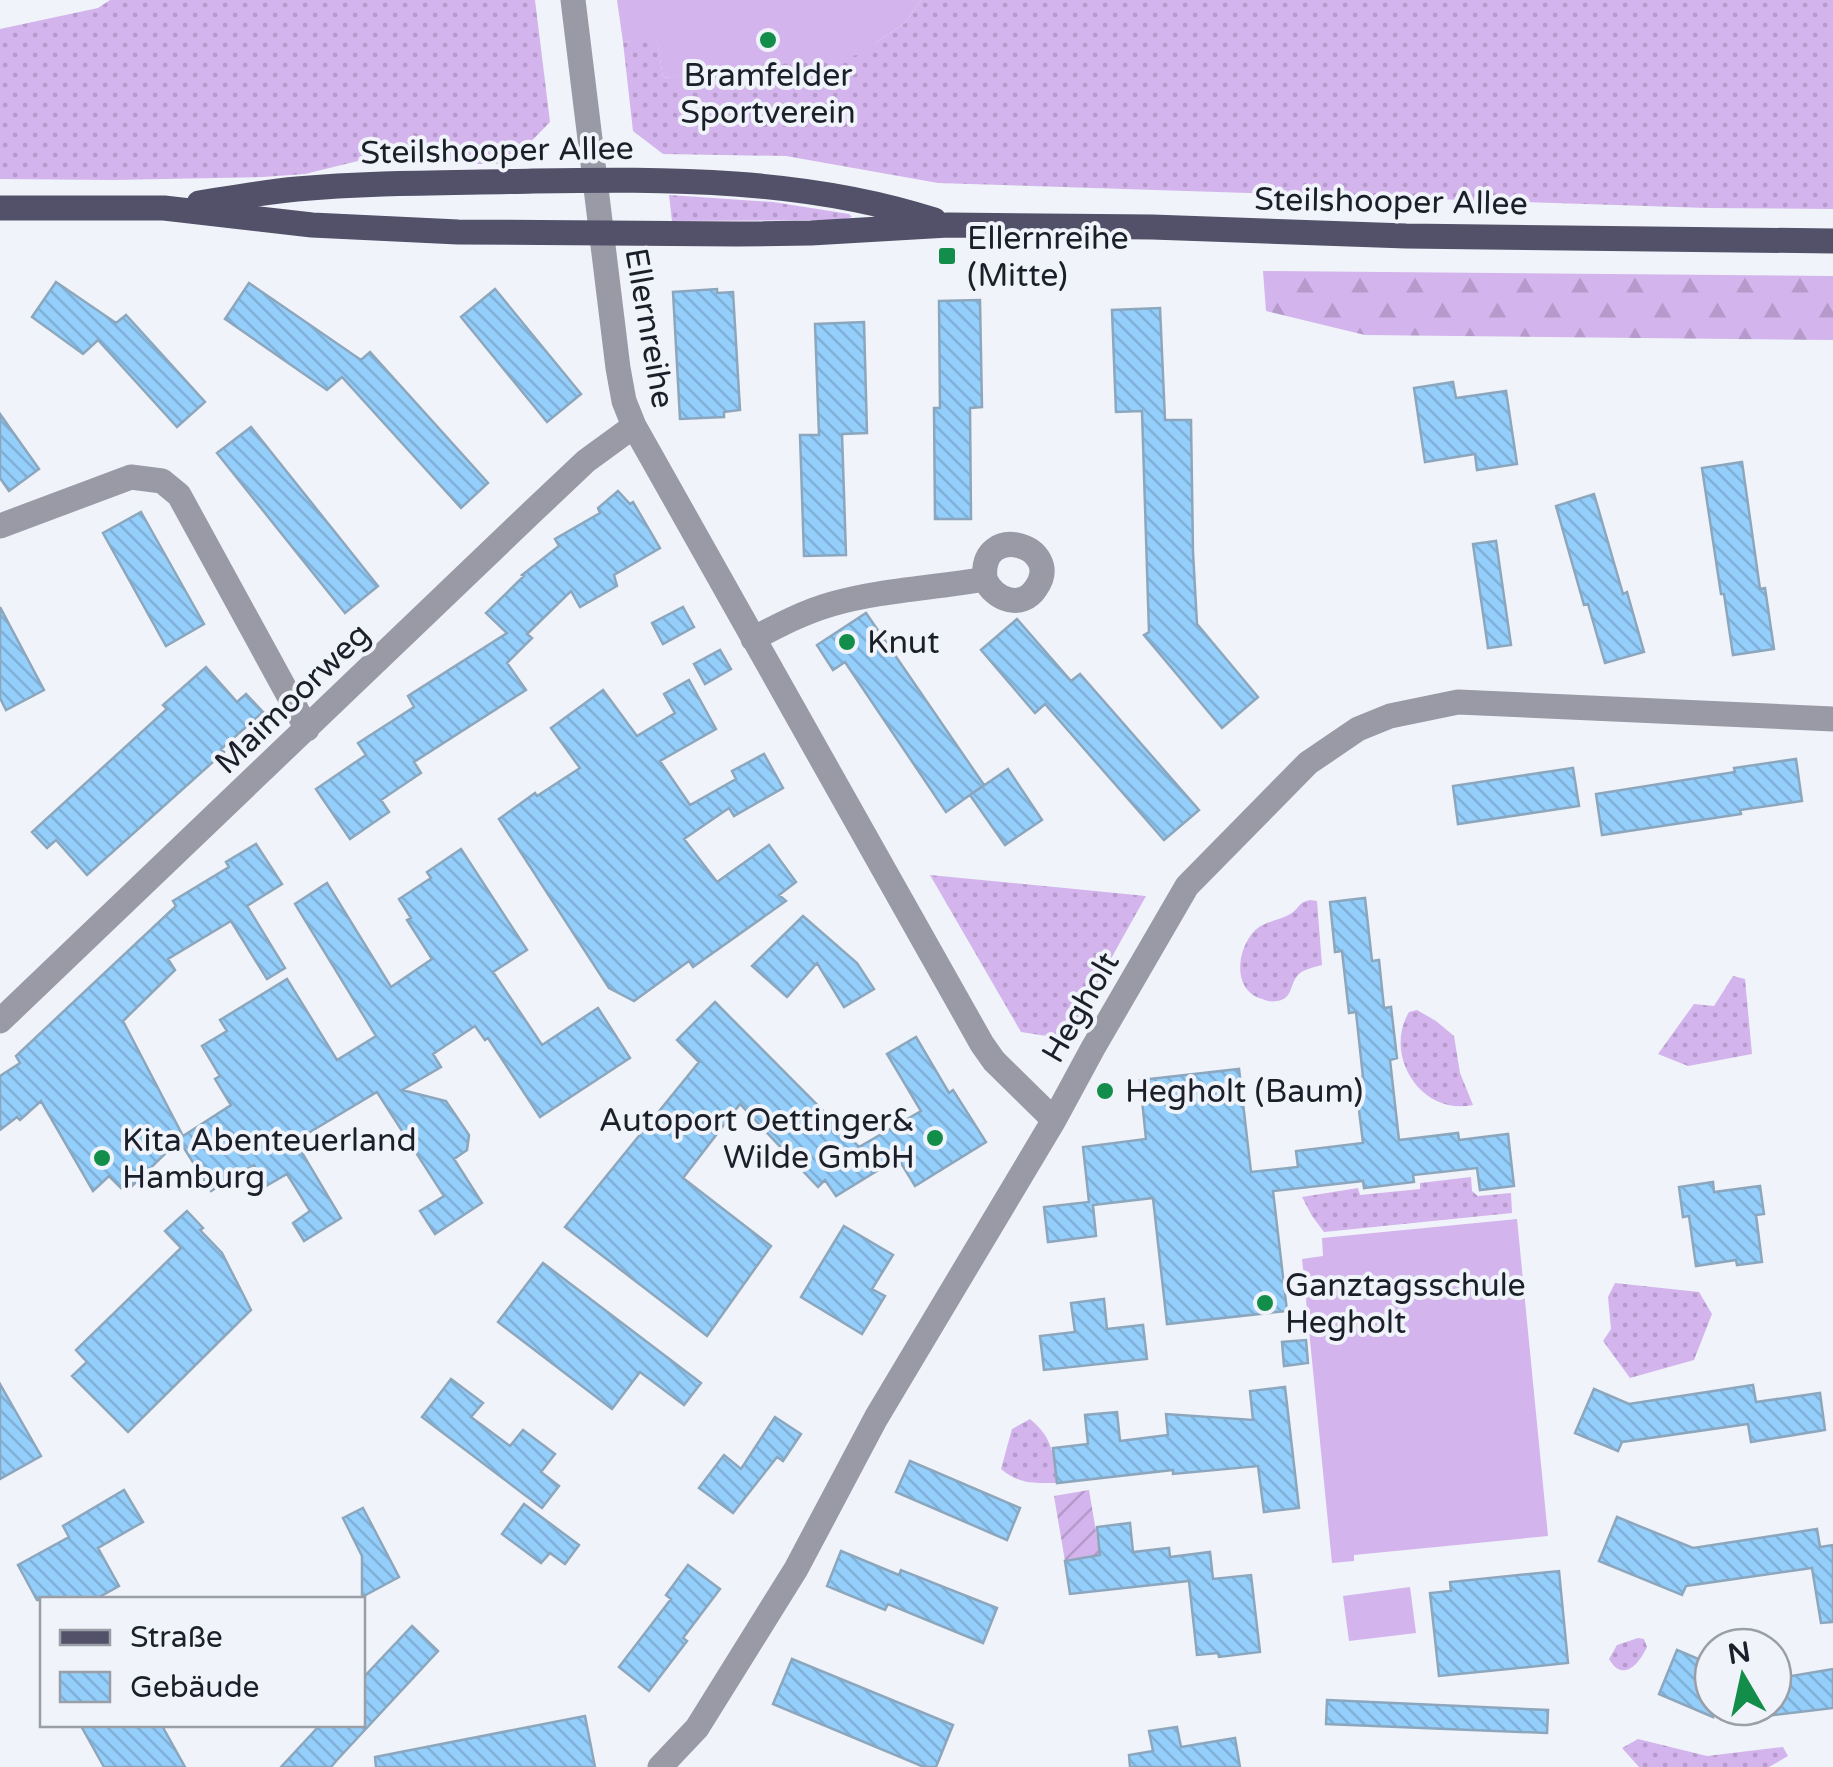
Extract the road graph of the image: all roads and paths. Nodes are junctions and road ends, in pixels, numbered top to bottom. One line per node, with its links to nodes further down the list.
1 (573, 0): 2 (street, Ellernreihe)
2 (594, 180): 4 (main road, Steilshooper Allee); 5 (main road, Steilshooper Allee); 6 (street, Ellernreihe)
3 (0, 208): 4 (main road, Steilshooper Allee)
4 (164, 208): 6 (main road, Steilshooper Allee)
5 (948, 225): 6 (main road, Steilshooper Allee); 7 (main road, Steilshooper Allee)
6 (601, 233): 8 (street, Ellernreihe)
7 (1833, 241)
8 (634, 426): 11 (street, Ellernreihe); 13 (street, Maimoorweg)
9 (0, 526): 13 (street)
10 (986, 579): 11 (street)
11 (753, 638): 15 (street, Ellernreihe)
12 (1833, 719): 15 (street, Hegholt)
13 (307, 729): 14 (street, Maimoorweg)
14 (0, 1021)
15 (1054, 1120): 16 (street, Hegholt)
16 (660, 1767)

